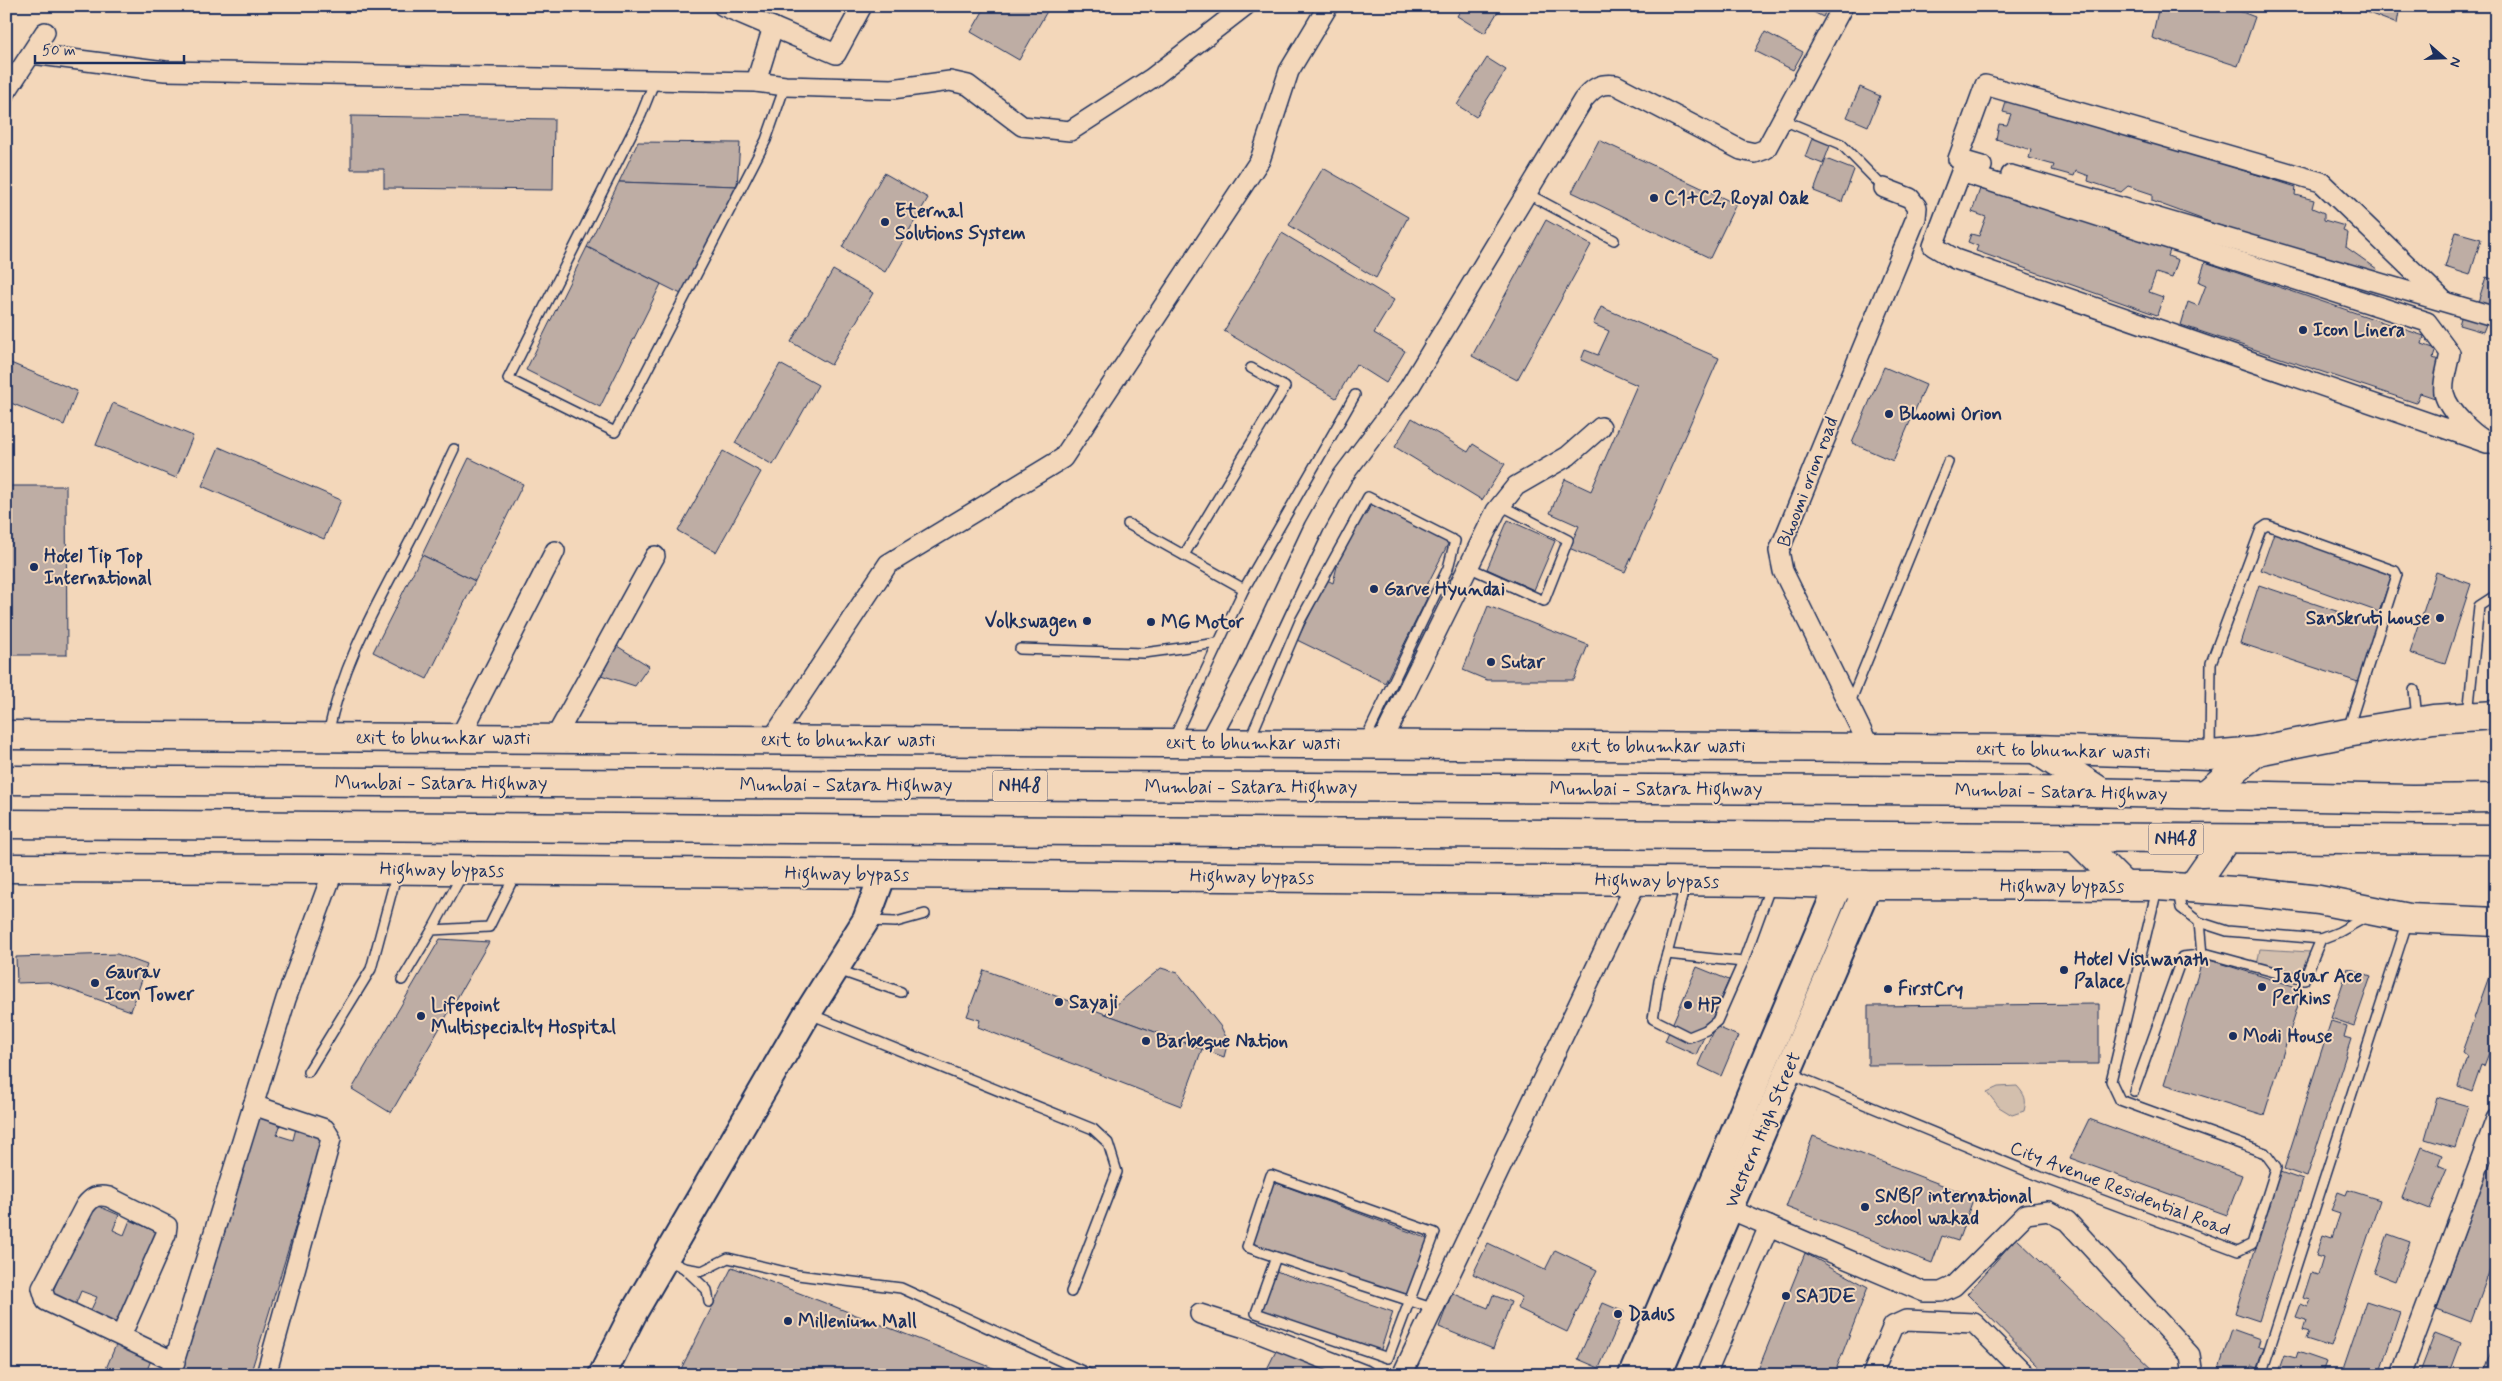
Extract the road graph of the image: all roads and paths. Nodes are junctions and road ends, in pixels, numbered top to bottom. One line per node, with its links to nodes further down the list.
1 (723, 6): 6 (street)
2 (862, 6): 6 (street)
3 (1245, 6): 11 (street)
4 (1328, 6): 45 (street)
5 (1843, 6): 13 (street)
6 (772, 27): 10 (street)
7 (45, 32): 8 (street)
8 (32, 54): 9 (street); 12 (street)
9 (656, 80): 10 (street); 11 (lane)
10 (756, 82): 11 (street)
11 (785, 86)
12 (6, 92)
13 (1783, 120): 14 (lane); 15 (street)
14 (1884, 188): 36 (street, Bhoomi orion road)
15 (1528, 194): 16 (lane); 47 (street)
16 (1614, 240)
17 (2442, 299): 17 (street); 18 (street)
18 (2496, 316)
19 (1251, 368): 28 (lane)
20 (1355, 395): 31 (lane)
21 (1601, 427): 25 (street)
22 (2491, 443): 22 (street)
23 (454, 449): 42 (lane)
24 (1948, 462): 36 (lane)
25 (1500, 505): 30 (street); 30 (lane)
26 (1128, 524): 28 (lane)
27 (555, 551): 43 (street)
28 (1184, 555): 31 (lane)
29 (656, 556): 44 (street)
30 (1468, 567): 49 (street)
31 (1244, 588): 33 (lane)
32 (2496, 595): 38 (lane)
33 (1218, 643): 34 (lane); 46 (lane)
34 (1020, 649)
35 (2414, 690): 39 (lane)
36 (1849, 705): 50 (street, Bhoomi orion road)
37 (2496, 715): 38 (main road, exit to bhumkar wasti)
38 (2468, 717): 39 (main road, exit to bhumkar wasti)
39 (2417, 721): 40 (main road, exit to bhumkar wasti)
40 (2347, 733): 52 (main road, exit to bhumkar wasti); 53 (lane)
41 (6, 735): 42 (main road, exit to bhumkar wasti)
42 (327, 737): 43 (main road, exit to bhumkar wasti)
43 (460, 737): 44 (main road, exit to bhumkar wasti)
44 (555, 738): 45 (main road, exit to bhumkar wasti)
45 (772, 740): 46 (main road, exit to bhumkar wasti)
46 (1172, 743): 47 (main road, exit to bhumkar wasti)
47 (1208, 743): 48 (main road, exit to bhumkar wasti)
48 (1248, 743): 49 (main road, exit to bhumkar wasti); 49 (lane)
49 (1372, 744): 50 (main road, exit to bhumkar wasti)
50 (1870, 748): 51 (main road, exit to bhumkar wasti)
51 (2035, 749): 53 (main road, exit to bhumkar wasti); 55 (main road)
52 (2257, 751): 53 (main road, exit to bhumkar wasti); 56 (main road)
53 (2210, 755)
54 (6, 780): 55 (main road, Mumbai - Satara Highway / NH48)
55 (2101, 792): 56 (main road, Mumbai - Satara Highway / NH48)
56 (2205, 794): 57 (main road, Mumbai - Satara Highway / NH48)
57 (2496, 798)
58 (6, 824): 59 (main road, NH48)
59 (2076, 838): 60 (main road, NH48); 73 (main road)
60 (2226, 839): 61 (main road, NH48); 74 (main road)
61 (2496, 840)
62 (6, 868): 63 (main road, Highway bypass)
63 (334, 869): 64 (main road, Highway bypass); 94 (street)
64 (398, 869): 65 (main road, Highway bypass); 91 (lane)
65 (464, 870): 66 (main road, Highway bypass); 81 (lane)
66 (517, 870): 67 (main road, Highway bypass); 81 (lane)
67 (883, 874): 68 (main road, Highway bypass); 78 (street)
68 (1637, 881): 69 (main road, Highway bypass); 103 (street)
69 (1686, 882): 70 (main road, Highway bypass); 83 (lane)
70 (1772, 882): 71 (main road, Highway bypass); 85 (lane)
71 (1840, 884): 72 (main road, Highway bypass); 90 (street, Western High Street)
72 (1868, 885): 73 (main road, Highway bypass); 92 (street, Western High Street)
73 (2124, 886): 74 (main road, Highway bypass)
74 (2175, 887): 75 (main road, Highway bypass); 79 (lane); 92 (lane, City Avenue Residential Road)
75 (2376, 911): 77 (main road, Highway bypass); 82 (lane)
76 (926, 914): 78 (lane)
77 (2409, 918): 80 (main road, Highway bypass); 118 (lane)
78 (866, 920): 86 (street)
79 (2199, 922): 82 (lane); 84 (lane)
80 (2496, 922)
81 (432, 930): 87 (lane)
82 (2321, 938): 84 (lane)
83 (1667, 954): 85 (lane); 85 (lane)
84 (2202, 955): 93 (lane)
85 (1743, 962)
86 (835, 969): 88 (lane); 89 (street)
87 (402, 980)
88 (901, 992)
89 (807, 1013): 99 (street); 100 (lane)
90 (1764, 1063): 92 (street); 112 (street, Western High Street)
91 (308, 1072)
92 (1788, 1072): 96 (street, Western High Street)
93 (2134, 1091)
94 (253, 1105): 106 (street); 107 (street)
95 (2496, 1119): 119 (street)
96 (1728, 1209): 97 (street); 113 (street, Western High Street)
97 (1769, 1226): 114 (street); 117 (street)
98 (1276, 1257): 101 (lane); 101 (lane); 101 (lane)
99 (674, 1263): 102 (lane); 108 (street); 109 (lane)
100 (1071, 1292)
101 (1410, 1301): 103 (lane)
102 (709, 1302)
103 (1435, 1309): 111 (street)
104 (1200, 1314): 110 (street)
105 (120, 1336): 105 (street); 106 (street)
106 (173, 1368)
107 (266, 1375)
108 (602, 1375)
109 (1091, 1375)
110 (1365, 1375)
111 (1402, 1375)
112 (1632, 1375)
113 (1658, 1375)
114 (1706, 1375)
115 (1872, 1375): 116 (street)
116 (2026, 1375)
117 (2193, 1375)
118 (2262, 1375)
119 (2401, 1375)

